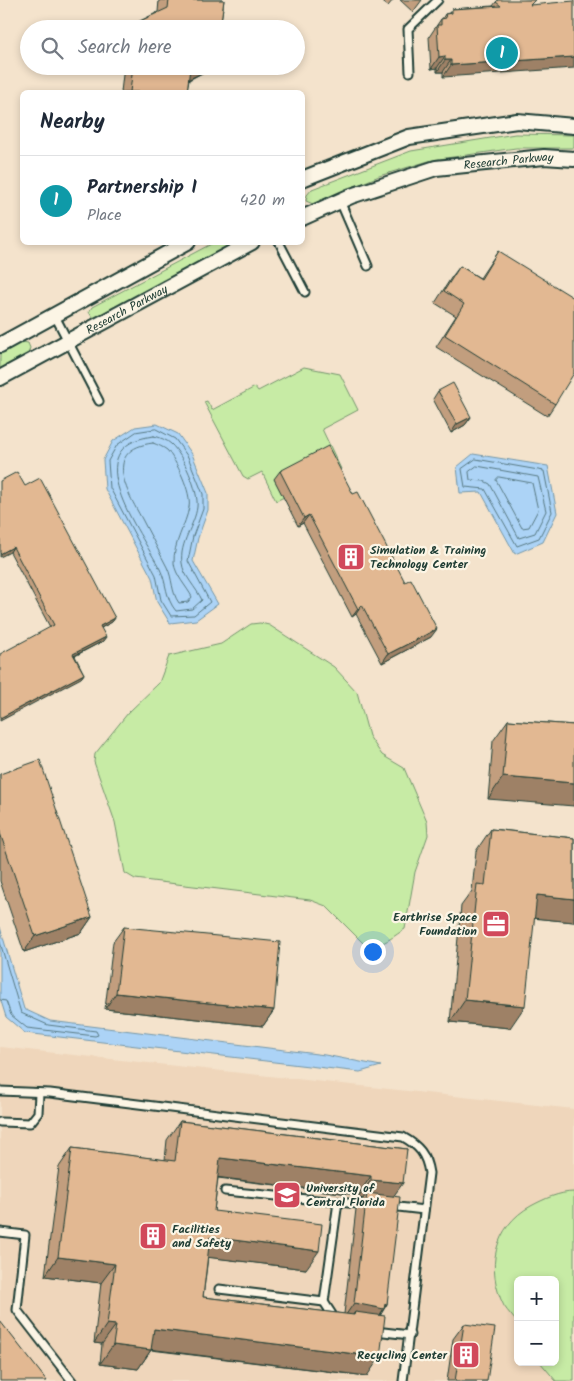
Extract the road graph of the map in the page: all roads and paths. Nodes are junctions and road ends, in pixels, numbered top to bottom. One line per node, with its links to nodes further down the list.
1 (438, 0): 2 (lane)
2 (410, 72)
3 (574, 126): 5 (street)
4 (574, 159): 6 (street, Research Parkway)
5 (305, 178)
6 (340, 201): 7 (street, Research Parkway); 11 (lane)
7 (305, 217)
8 (183, 245): 13 (street)
9 (247, 245): 14 (street, Research Parkway)
10 (282, 245): 12 (lane)
11 (368, 266)
12 (305, 292)
13 (55, 316): 14 (lane); 15 (street)
14 (69, 342): 16 (street, Research Parkway); 17 (lane)
15 (0, 345)
16 (0, 378)
17 (99, 401)
18 (0, 1091): 19 (lane)
19 (39, 1092): 20 (lane); 25 (lane)
20 (0, 1122)
21 (225, 1190): 22 (lane)
22 (338, 1202): 23 (lane); 28 (lane)
23 (376, 1205)
24 (386, 1206): 25 (lane)
25 (424, 1210): 31 (lane)
26 (0, 1232): 32 (lane)
27 (218, 1289): 28 (lane)
28 (324, 1302): 29 (lane)
29 (344, 1326)
30 (363, 1329): 31 (lane)
31 (410, 1335): 33 (lane)
32 (72, 1381)
33 (403, 1381)

